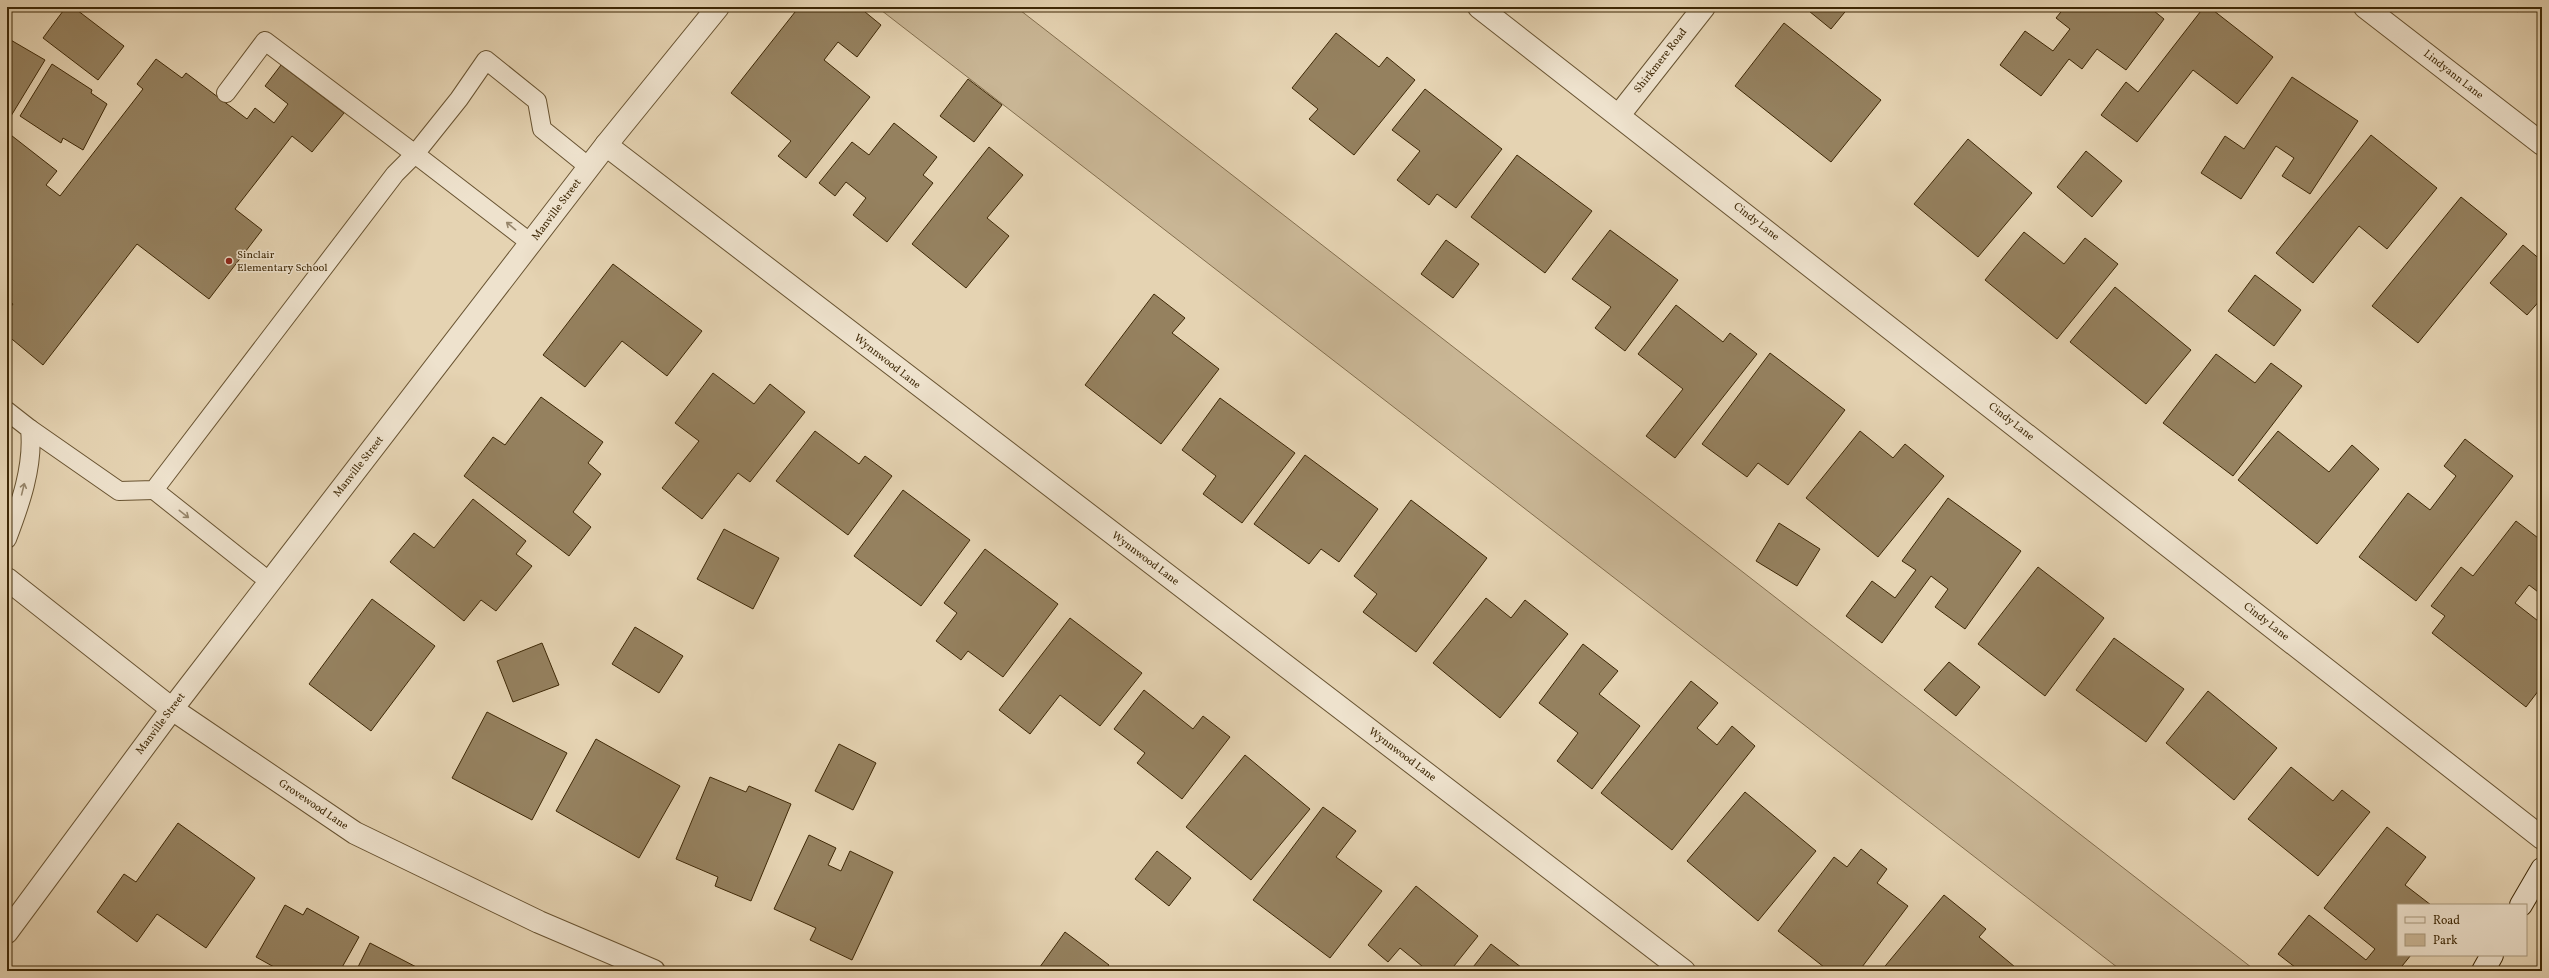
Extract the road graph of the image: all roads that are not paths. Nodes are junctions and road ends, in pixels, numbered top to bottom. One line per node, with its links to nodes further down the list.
1 (718, 7): 8 (street, Manville Street)
2 (1479, 7): 6 (street, Cindy Lane)
3 (1704, 7): 6 (street, Shirkmere Road)
4 (2365, 7): 7 (street, Lindyann Lane)
5 (226, 93): 9 (lane)
6 (1619, 115): 19 (street, Cindy Lane)
7 (2542, 144)
8 (606, 145): 10 (street, Manville Street); 25 (street, Wynnwood Lane)
9 (415, 154): 10 (lane); 11 (lane, one-way to 9); 14 (lane)
10 (589, 167): 11 (street, Manville Street)
11 (532, 244): 17 (street, Manville Street)
12 (7, 411): 13 (lane)
13 (30, 429): 14 (lane); 15 (lane, one-way to 13)
14 (154, 490): 17 (lane, one-way to 17)
15 (7, 539)
16 (7, 580): 18 (street, Grovewood Lane)
17 (270, 582): 18 (street, Manville Street)
18 (172, 709): 22 (street, Manville Street); 24 (street, Grovewood Lane)
19 (2542, 838)
20 (2542, 869): 21 (street)
21 (2522, 904)
22 (7, 932)
23 (2491, 956): 26 (street)
24 (654, 971)
25 (1684, 971)
26 (2483, 971)

